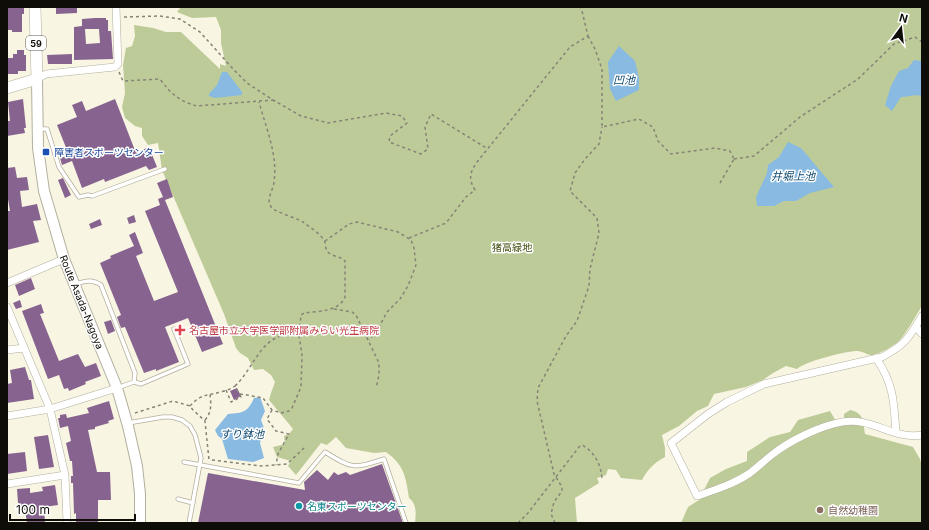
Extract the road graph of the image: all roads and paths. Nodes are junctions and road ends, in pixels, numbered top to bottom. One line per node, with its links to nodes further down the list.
1 (35, 7): 8 (main road, 59)
2 (116, 7): 4 (street)
3 (580, 7): 5 (path)
4 (116, 17): 7 (street); 10 (path)
5 (588, 36): 12 (path); 14 (path)
6 (922, 42): 15 (path)
7 (116, 67): 8 (street); 11 (path)
8 (37, 78): 9 (main road); 13 (main road, Route Asada-Nagoya)
9 (7, 88)
10 (273, 100): 11 (path); 14 (path)
11 (259, 102): 19 (path)
12 (602, 127): 15 (path); 55 (path)
13 (37, 128): 16 (lane); 20 (main road, Route Asada-Nagoya)
14 (488, 149): 18 (path)
15 (734, 159): 17 (path)
16 (165, 169)
17 (720, 183)
18 (408, 238): 19 (path); 30 (path)
19 (325, 241): 24 (path)
20 (64, 259): 21 (street); 22 (main road, Route Asada-Nagoya)
21 (7, 283)
22 (75, 285): 34 (lane); 36 (main road, Route Asada-Nagoya)
23 (7, 307): 31 (street)
24 (333, 309): 29 (path); 30 (path)
25 (922, 316): 26 (street)
26 (916, 327): 28 (street); 33 (street)
27 (174, 329): 34 (lane)
28 (922, 334)
29 (299, 335): 35 (path); 43 (path)
30 (369, 340): 37 (path)
31 (24, 348): 32 (street); 42 (street)
32 (7, 350)
33 (876, 358): 47 (street); 47 (street)
34 (134, 382): 36 (lane)
35 (236, 386): 38 (path); 40 (path)
36 (118, 388): 42 (street); 46 (main road, Route Asada-Nagoya)
37 (376, 388)
38 (226, 390): 39 (path); 40 (path)
39 (210, 394): 41 (path); 45 (path)
40 (240, 394): 43 (path)
41 (190, 406)
42 (50, 409): 44 (street); 54 (street)
43 (272, 410): 52 (path)
44 (7, 416)
45 (205, 421)
46 (127, 423): 50 (lane); 61 (main road, Route Asada-Nagoya)
47 (896, 433): 48 (street)
48 (922, 435)
49 (304, 448): 52 (path)
50 (201, 458): 52 (path); 53 (lane)
51 (184, 462): 53 (lane)
52 (276, 465)
53 (199, 466): 59 (lane); 63 (lane)
54 (65, 475): 57 (street); 60 (street)
55 (556, 477): 56 (path); 64 (path); 65 (path)
56 (602, 479)
57 (7, 484)
58 (178, 499): 59 (lane)
59 (193, 503): 62 (lane)
60 (67, 523)
61 (140, 523)
62 (190, 523)
63 (406, 523)
64 (518, 523)
65 (555, 523)

